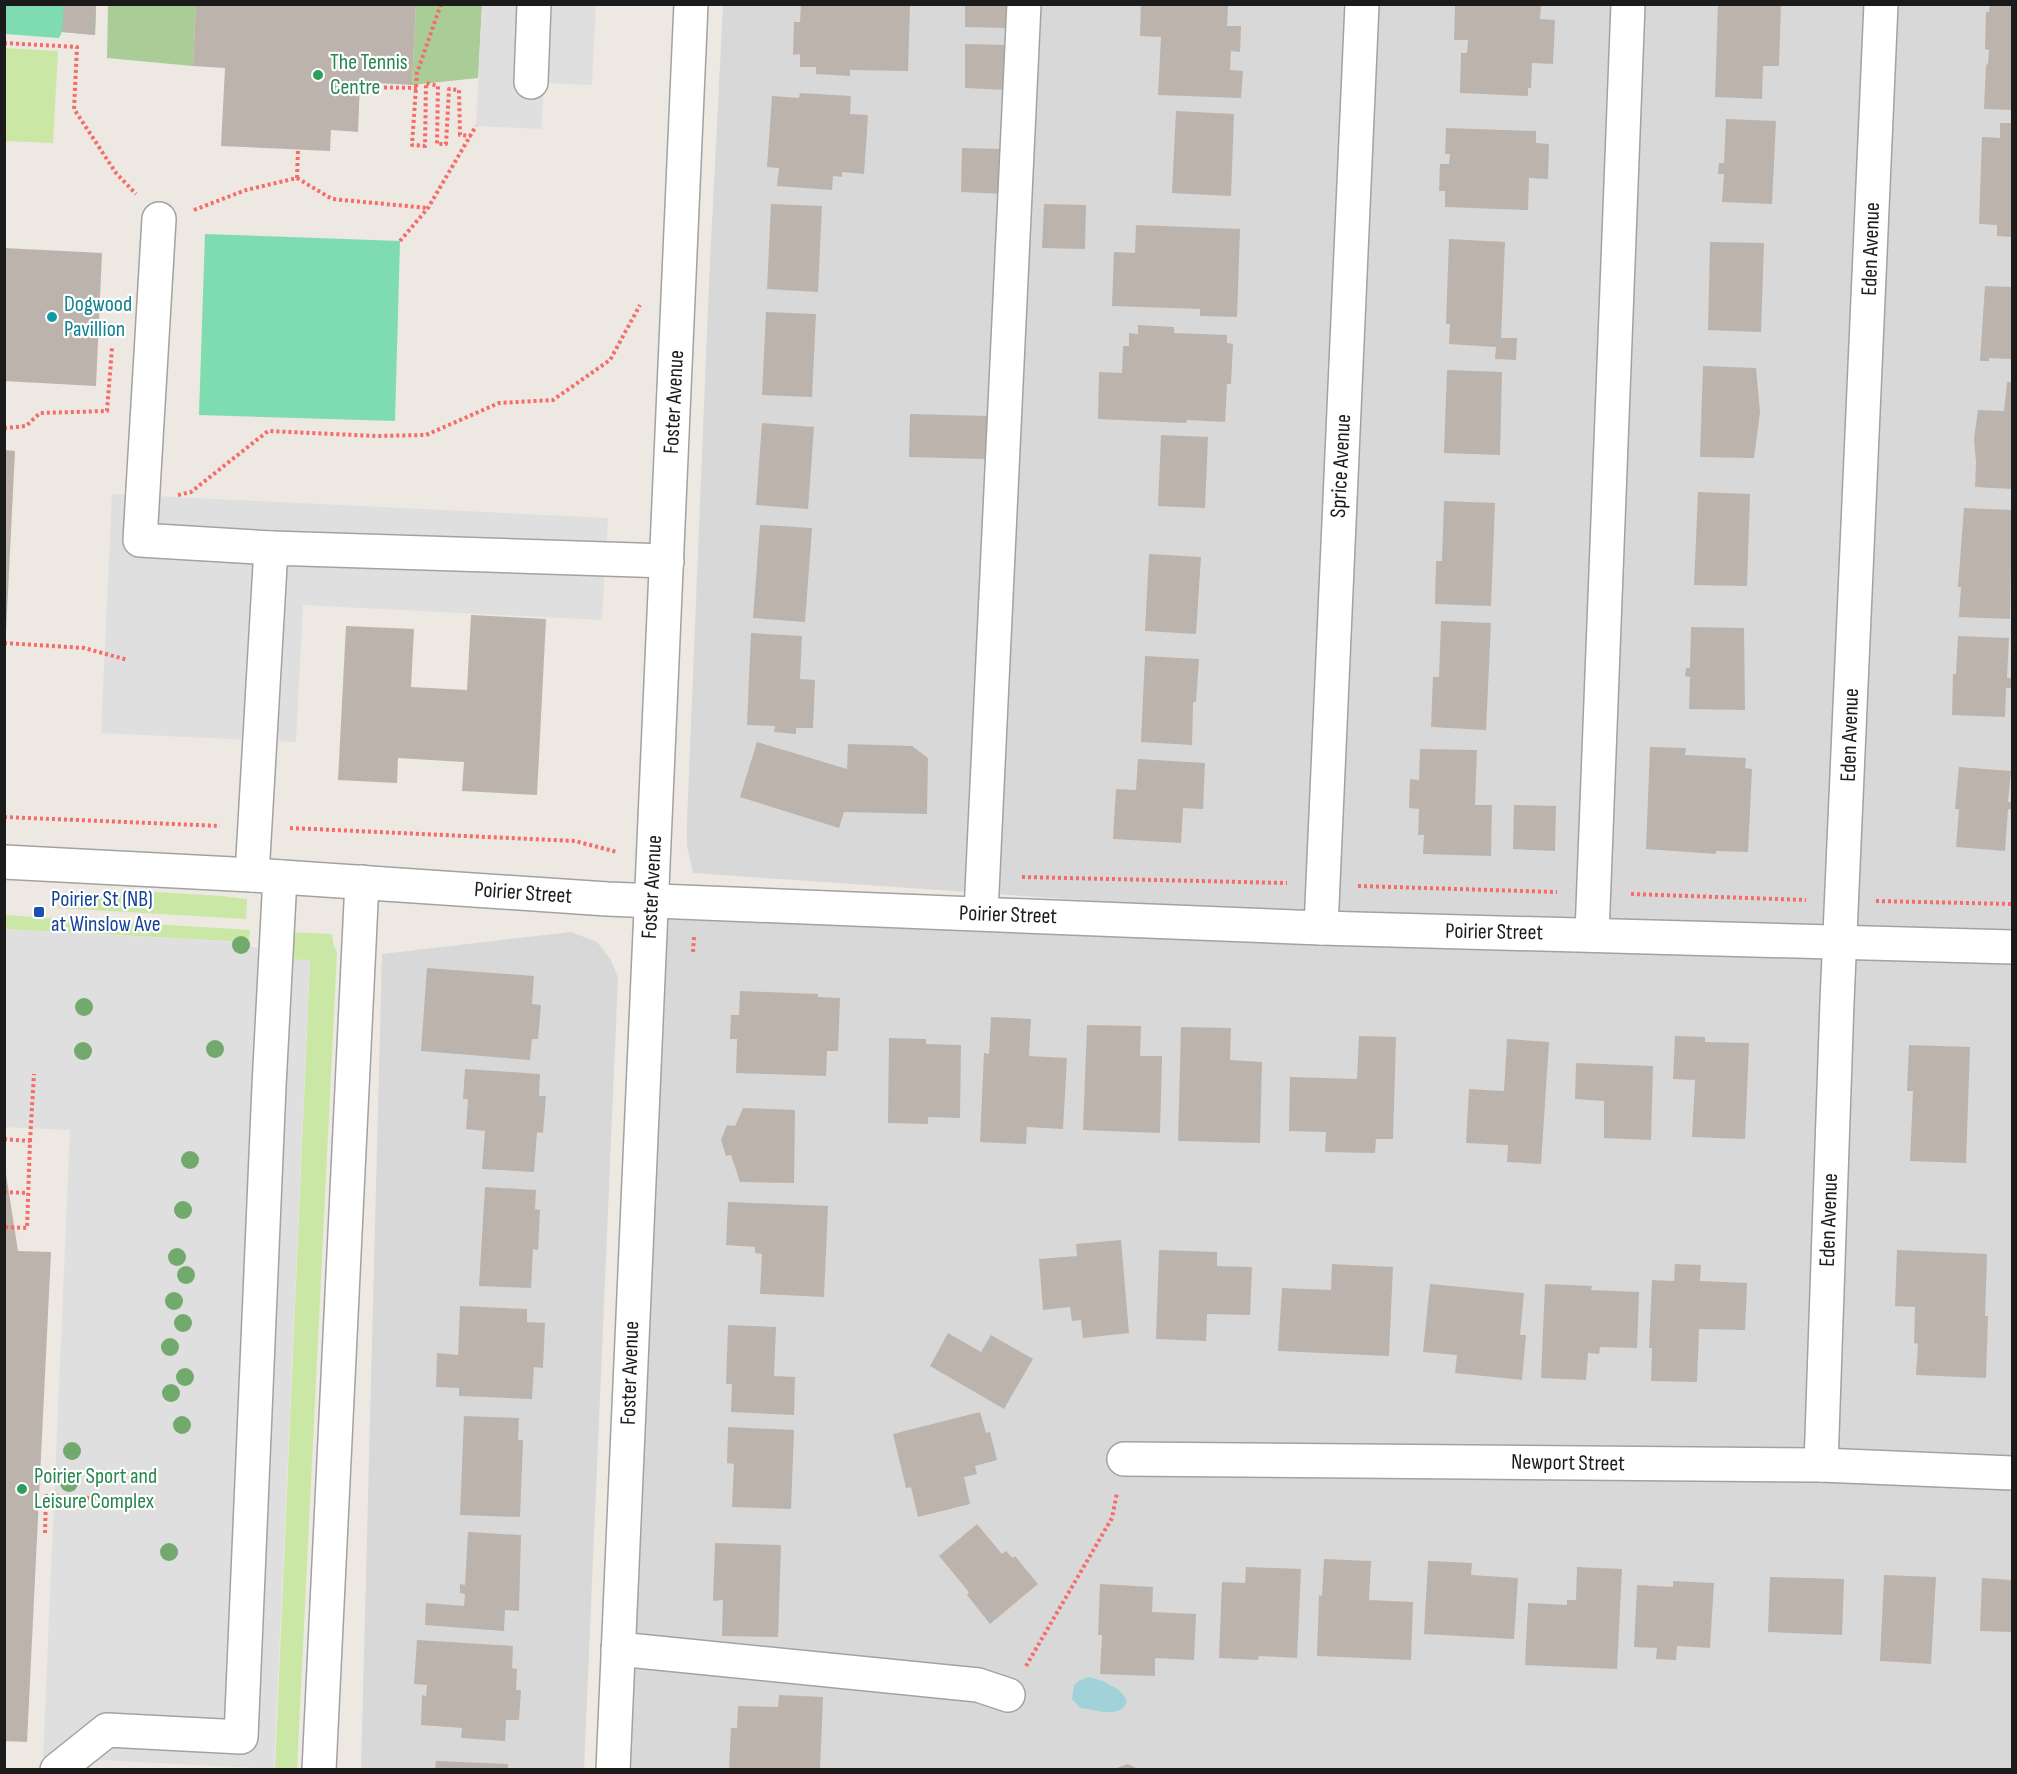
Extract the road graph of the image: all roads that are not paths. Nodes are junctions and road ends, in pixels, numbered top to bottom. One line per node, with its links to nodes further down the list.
1 (534, 4): 7 (street)
2 (691, 4): 10 (street, Foster Avenue)
3 (1024, 4): 15 (street)
4 (1362, 4): 16 (street, Sprice Avenue)
5 (1628, 4): 17 (street)
6 (1881, 4): 18 (street, Eden Avenue)
7 (531, 82)
8 (159, 219): 9 (street)
9 (271, 548): 10 (street); 12 (street)
10 (667, 561): 14 (street, Foster Avenue)
11 (4, 862): 12 (street, Poirier Street)
12 (266, 876): 13 (street, Poirier Street); 25 (street)
13 (362, 882): 14 (street, Poirier Street); 26 (street)
14 (651, 900): 15 (street, Poirier Street); 23 (street, Foster Avenue)
15 (981, 913): 16 (street, Poirier Street)
16 (1321, 928): 17 (street, Poirier Street)
17 (1592, 934): 18 (street, Poirier Street)
18 (1840, 943): 19 (street, Poirier Street); 21 (street, Eden Avenue)
19 (2013, 947)
20 (1124, 1459): 21 (street, Newport Street)
21 (1821, 1465): 22 (street, Newport Street)
22 (2013, 1473)
23 (618, 1649): 24 (street); 27 (street, Foster Avenue)
24 (1008, 1695)
25 (57, 1770)
26 (319, 1770)
27 (612, 1770)

